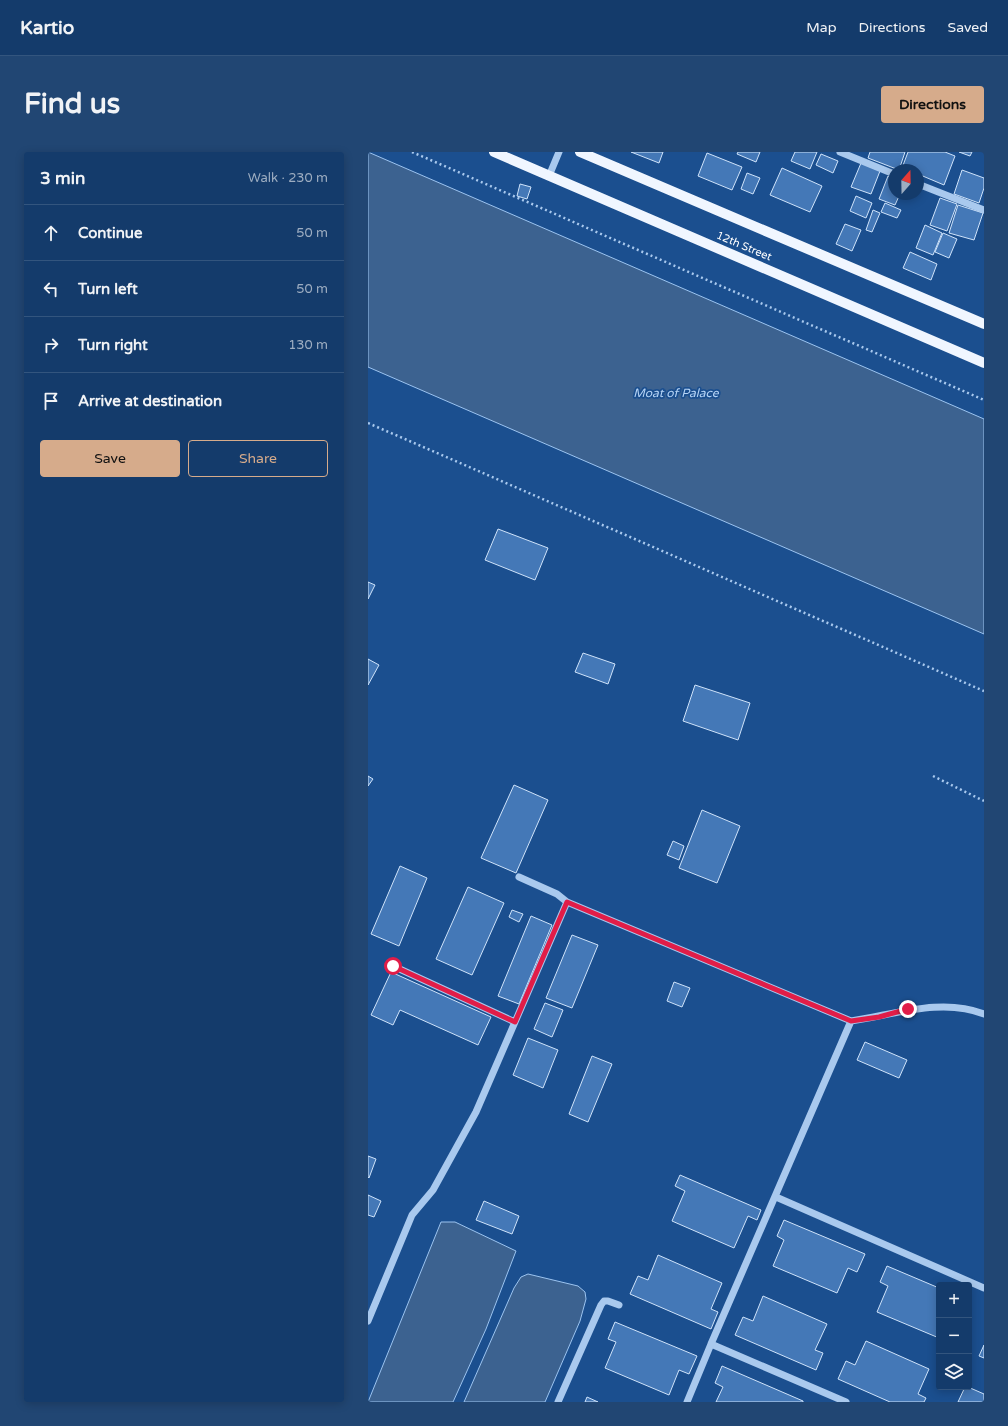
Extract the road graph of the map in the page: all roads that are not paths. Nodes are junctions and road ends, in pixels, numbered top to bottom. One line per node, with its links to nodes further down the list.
1 (494, 152): 6 (main road, 12th Street)
2 (559, 152): 6 (street)
3 (580, 152): 9 (main road, 12th Street)
4 (840, 152): 5 (street)
5 (888, 172)
6 (549, 176): 10 (main road, 12th Street)
7 (924, 186): 8 (street)
8 (984, 210)
9 (984, 324)
10 (984, 363)
11 (519, 877): 12 (street)
12 (567, 902): 15 (street); 16 (street)
13 (393, 966): 16 (street)
14 (984, 1014): 15 (street)
15 (851, 1021): 17 (street)
16 (515, 1022): 20 (street)
17 (776, 1197): 18 (street); 21 (street)
18 (984, 1288)
19 (619, 1305): 22 (street)
20 (368, 1321)
21 (711, 1344): 23 (street); 24 (street)
22 (558, 1402)
23 (687, 1402)
24 (846, 1402)

